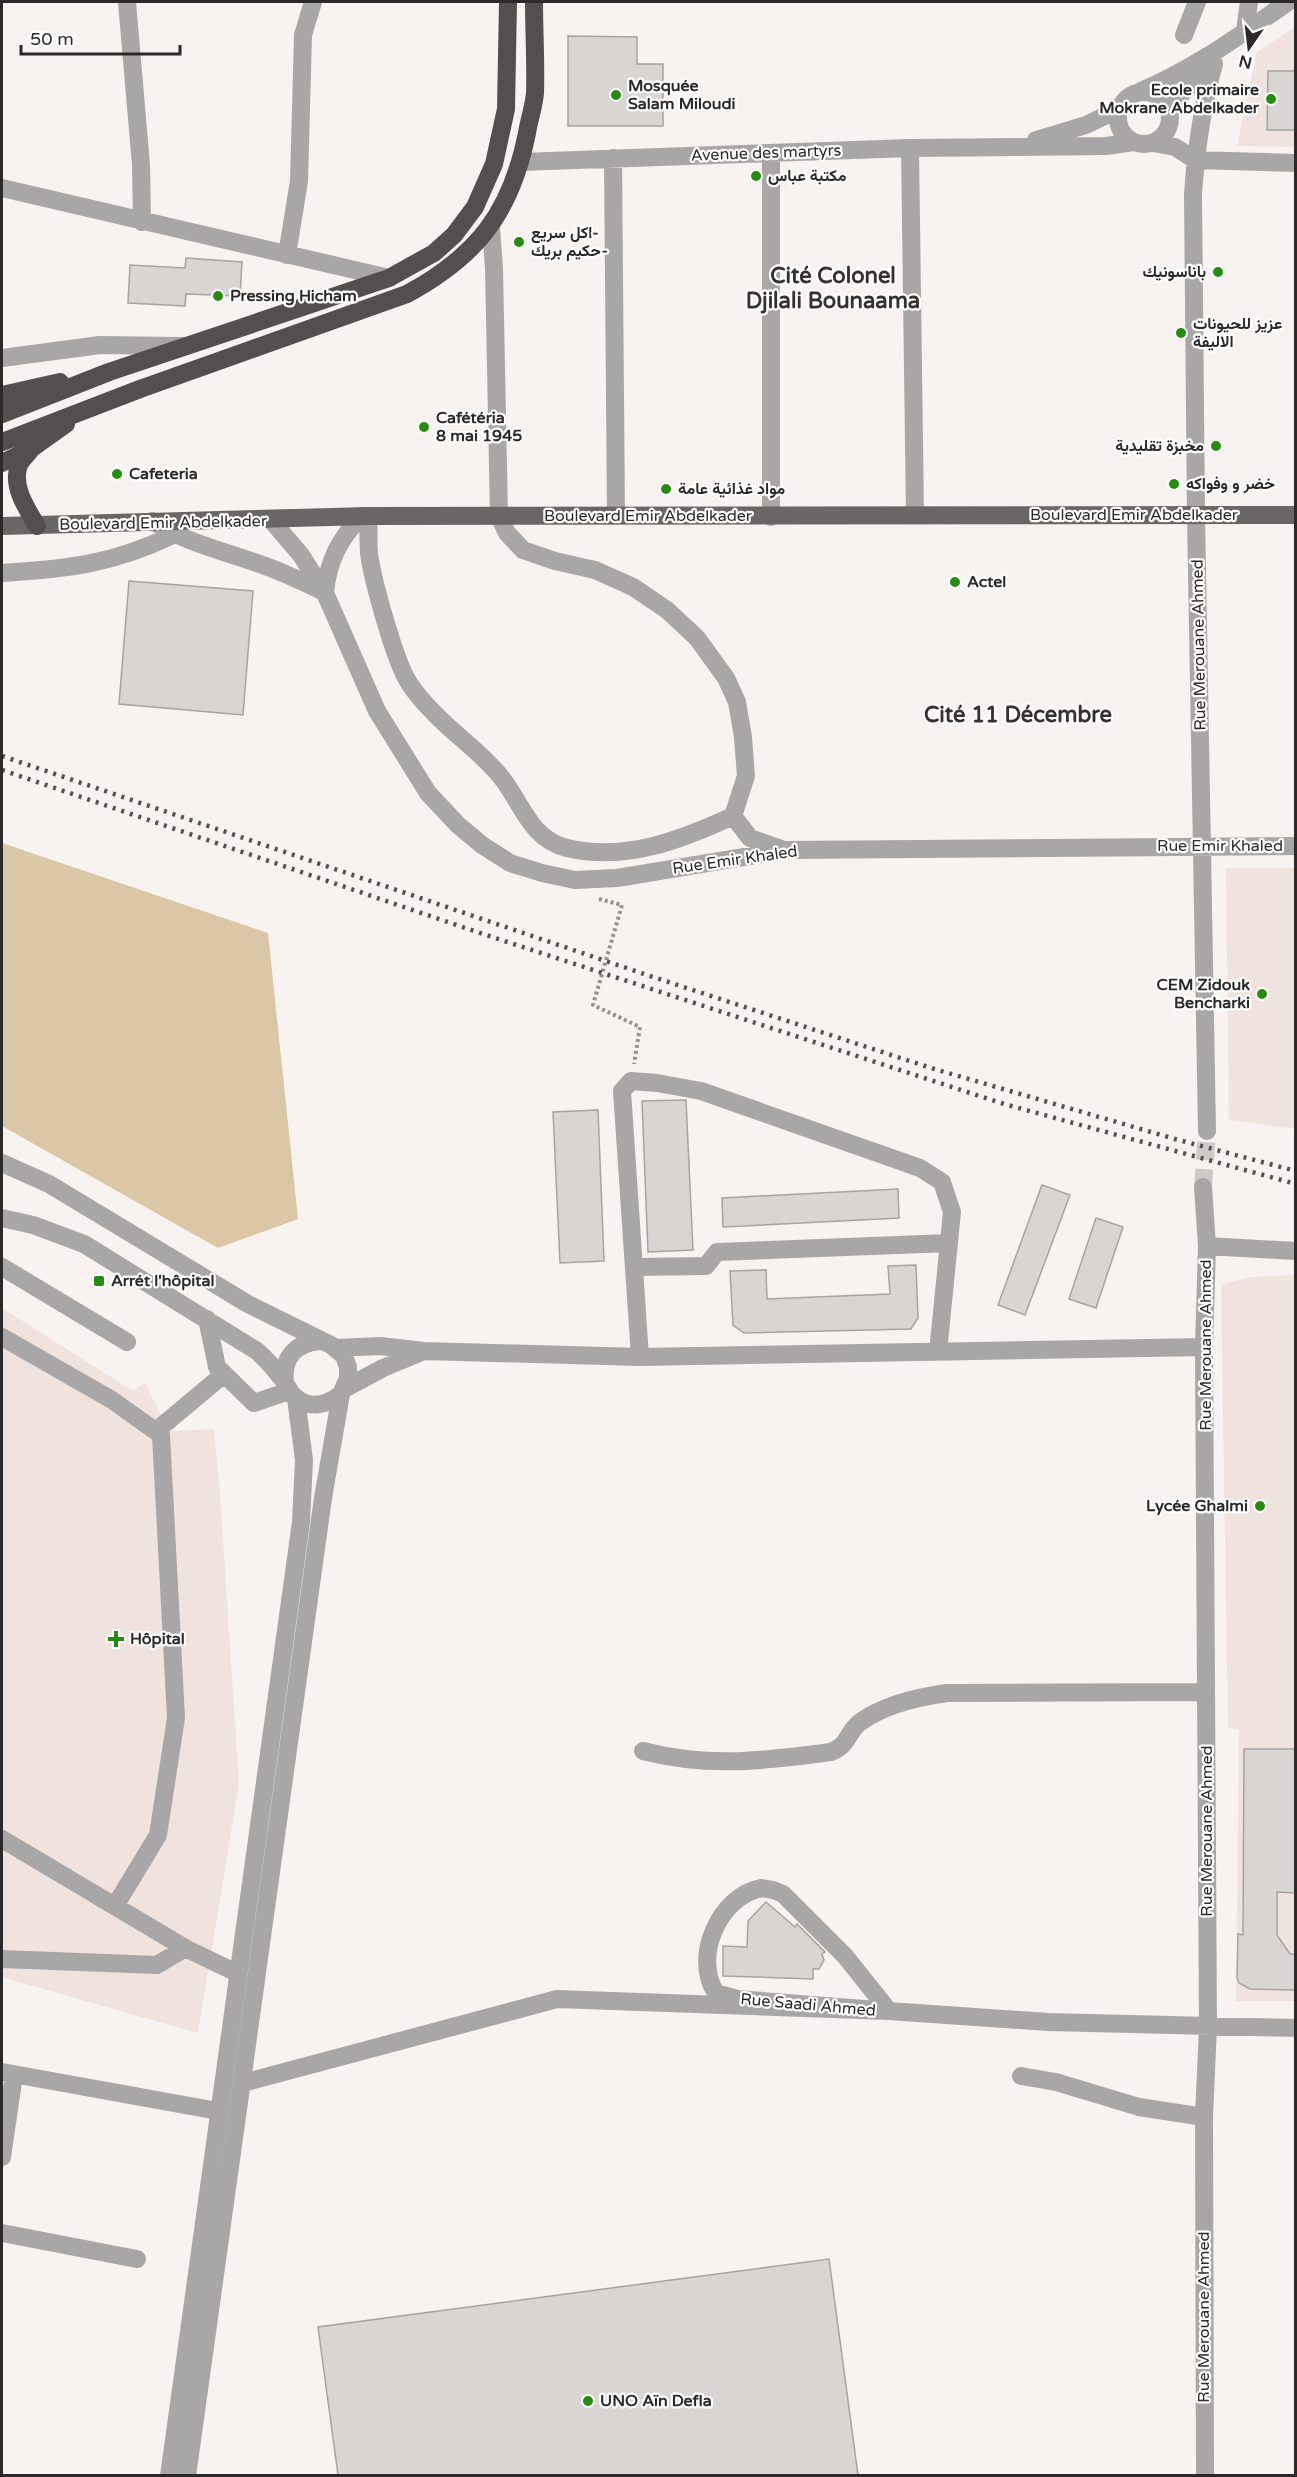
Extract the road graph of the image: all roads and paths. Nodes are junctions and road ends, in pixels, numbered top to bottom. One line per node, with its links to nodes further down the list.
1 (128, 2): 25 (street)
2 (313, 2): 27 (street)
3 (508, 2): 28 (highway)
4 (534, 2): 22 (highway)
5 (1197, 2): 9 (street)
6 (1249, 2): 8 (street)
7 (1288, 2): 8 (street)
8 (1245, 31): 10 (street)
9 (1184, 35)
10 (1227, 45): 11 (street); 12 (street)
11 (1214, 64): 14 (street); 21 (street, Rue Merouane Ahmed)
12 (1141, 91): 13 (street); 14 (street)
13 (1119, 109): 15 (street); 17 (street)
14 (1169, 109): 16 (street); 21 (street)
15 (1134, 142): 16 (street); 17 (street, Avenue des martyrs)
16 (1152, 143): 21 (street)
17 (1011, 147): 18 (street, Avenue des martyrs)
18 (910, 148): 19 (street, Avenue des martyrs); 39 (street)
19 (771, 153): 20 (street, Avenue des martyrs); 44 (street)
20 (613, 158): 22 (street, Avenue des martyrs); 38 (street)
21 (1195, 160): 23 (street); 43 (street, Rue Merouane Ahmed)
22 (521, 162): 26 (highway)
23 (1296, 163)
24 (2, 188): 25 (street)
25 (142, 222): 27 (street)
26 (491, 228): 33 (highway); 42 (street)
27 (287, 255): 28 (street)
28 (388, 278): 29 (highway)
29 (188, 346): 30 (street); 31 (highway)
30 (2, 358)
31 (109, 372): 32 (highway); 34 (highway)
32 (2, 395)
33 (86, 410): 35 (highway); 36 (highway)
34 (2, 414)
35 (2, 442)
36 (31, 449): 37 (highway); 48 (highway)
37 (2, 463)
38 (616, 515): 42 (main road, Boulevard Emir Abdelkader); 44 (main road, Boulevard Emir Abdelkader)
39 (915, 515): 43 (main road, Boulevard Emir Abdelkader); 44 (main road, Boulevard Emir Abdelkader)
40 (1296, 515): 43 (main road, Boulevard Emir Abdelkader)
41 (365, 516): 42 (main road, Boulevard Emir Abdelkader); 45 (main road, Boulevard Emir Abdelkader); 51 (street); 52 (street)
42 (499, 516): 52 (street)
43 (1196, 516): 53 (street, Rue Merouane Ahmed)
44 (771, 517)
45 (271, 520): 46 (main road, Boulevard Emir Abdelkader); 51 (street, Rue Emir Khaled)
46 (152, 521): 48 (main road, Boulevard Emir Abdelkader); 49 (street)
47 (2, 526): 48 (main road, Boulevard Emir Abdelkader)
48 (37, 526)
49 (173, 535): 50 (street); 51 (street)
50 (2, 573)
51 (326, 593): 55 (street, Rue Emir Khaled)
52 (733, 816): 55 (street)
53 (1203, 846): 54 (street, Rue Emir Khaled); 55 (street, Rue Emir Khaled); 58 (street, Rue Merouane Ahmed)
54 (1296, 846)
55 (786, 850)
56 (598, 899): 57 (path)
57 (631, 1081): 62 (street); 66 (street)
58 (1207, 1131)
59 (2, 1163): 70 (street)
60 (1203, 1187): 63 (street, Rue Merouane Ahmed)
61 (2, 1218): 67 (street)
62 (949, 1243): 66 (street); 73 (street)
63 (1207, 1246): 64 (street); 71 (street, Rue Merouane Ahmed)
64 (1296, 1251)
65 (2, 1267): 69 (street)
66 (634, 1267): 74 (street)
67 (207, 1319): 75 (street); 76 (street)
68 (2, 1337): 78 (street)
69 (127, 1342)
70 (328, 1345): 72 (street); 76 (street); 77 (street)
71 (1204, 1347): 73 (street); 79 (street, Rue Merouane Ahmed)
72 (424, 1351): 74 (street); 77 (street)
73 (938, 1352): 74 (street)
74 (640, 1357)
75 (224, 1374): 76 (street); 78 (street)
76 (290, 1390): 77 (street); 85 (street)
77 (343, 1391): 91 (street)
78 (156, 1431): 82 (street)
79 (1206, 1692): 80 (street); 87 (street, Rue Merouane Ahmed)
80 (643, 1751)
81 (2, 1839): 82 (street)
82 (115, 1906): 83 (street)
83 (185, 1948): 84 (street); 85 (street)
84 (2, 1959)
85 (237, 1973): 92 (street)
86 (889, 2012): 86 (street, Rue Saadi Ahmed); 87 (street, Rue Saadi Ahmed); 91 (street)
87 (1208, 2027): 88 (street, Rue Saadi Ahmed); 93 (street, Rue Merouane Ahmed)
88 (1296, 2028)
89 (8, 2073): 92 (street); 94 (street)
90 (1021, 2076): 93 (street)
91 (243, 2083): 98 (street)
92 (218, 2111): 97 (street)
93 (1204, 2117): 99 (street, Rue Merouane Ahmed)
94 (2, 2157)
95 (2, 2233): 96 (street)
96 (136, 2259)
97 (169, 2475)
98 (187, 2475)
99 (1204, 2475)

